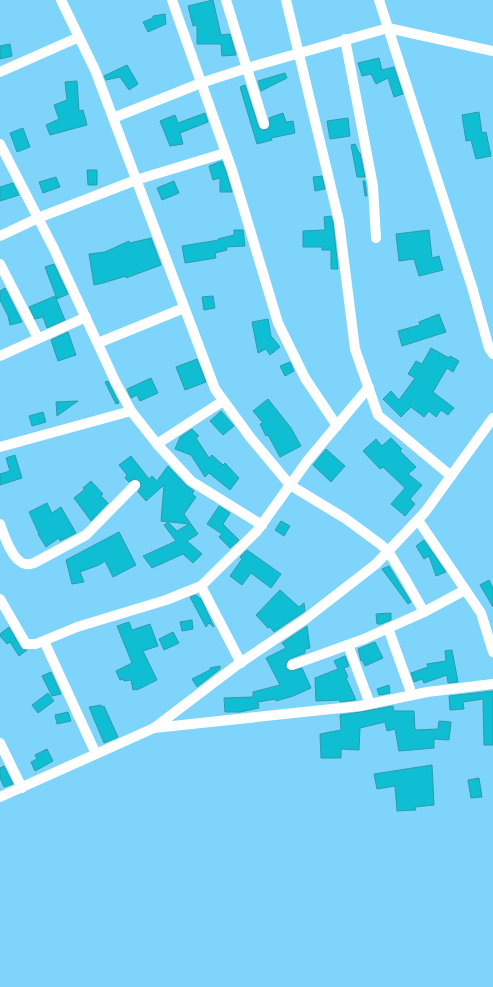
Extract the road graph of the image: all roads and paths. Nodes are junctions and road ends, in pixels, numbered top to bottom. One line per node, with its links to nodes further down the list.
1 (61, 0): 7 (street)
2 (172, 0): 13 (street)
3 (226, 0): 11 (street)
4 (286, 0): 10 (street)
5 (378, 0): 6 (street)
6 (388, 28): 8 (street); 9 (street); 25 (street)
7 (79, 37): 12 (street); 14 (street)
8 (345, 39): 10 (street); 21 (street)
9 (493, 51)
10 (298, 52): 11 (street); 30 (street)
11 (247, 68): 13 (street); 15 (street)
12 (0, 72)
13 (201, 83): 14 (street); 17 (street)
14 (113, 118): 18 (street)
15 (264, 124)
16 (0, 144): 19 (street)
17 (225, 153): 18 (street); 34 (street)
18 (136, 180): 19 (street); 23 (street)
19 (38, 218): 20 (street); 24 (street)
20 (0, 236)
21 (376, 238)
22 (0, 264): 26 (street)
23 (184, 308): 27 (street); 31 (street)
24 (86, 317): 26 (street); 27 (street)
25 (489, 334): 28 (street)
26 (38, 338): 29 (street)
27 (98, 343): 32 (street)
28 (493, 354)
29 (0, 356)
30 (368, 387): 34 (street); 37 (street)
31 (223, 401): 35 (street); 39 (street)
32 (131, 411): 35 (street); 36 (street)
33 (493, 418): 37 (street)
34 (337, 426): 39 (street)
35 (157, 444): 42 (street)
36 (0, 447)
37 (451, 476): 40 (street)
38 (135, 485): 41 (street)
39 (290, 485): 42 (street); 43 (street)
40 (418, 520): 43 (street); 45 (street)
41 (0, 524)
42 (262, 525): 44 (street)
43 (388, 551): 47 (street); 52 (street)
44 (201, 586): 49 (street); 52 (street)
45 (466, 590): 47 (street); 51 (street)
46 (0, 599): 49 (street)
47 (424, 612): 48 (street)
48 (388, 628): 50 (street); 55 (street)
49 (44, 640): 59 (street)
50 (348, 645): 53 (street); 56 (street)
51 (493, 652)
52 (240, 663): 57 (street)
53 (292, 665)
54 (493, 684): 55 (street)
55 (412, 695): 56 (street)
56 (370, 704): 57 (street)
57 (154, 728): 59 (street)
58 (0, 743): 60 (street)
59 (96, 754): 60 (street)
60 (22, 788): 61 (street)
61 (0, 798)

